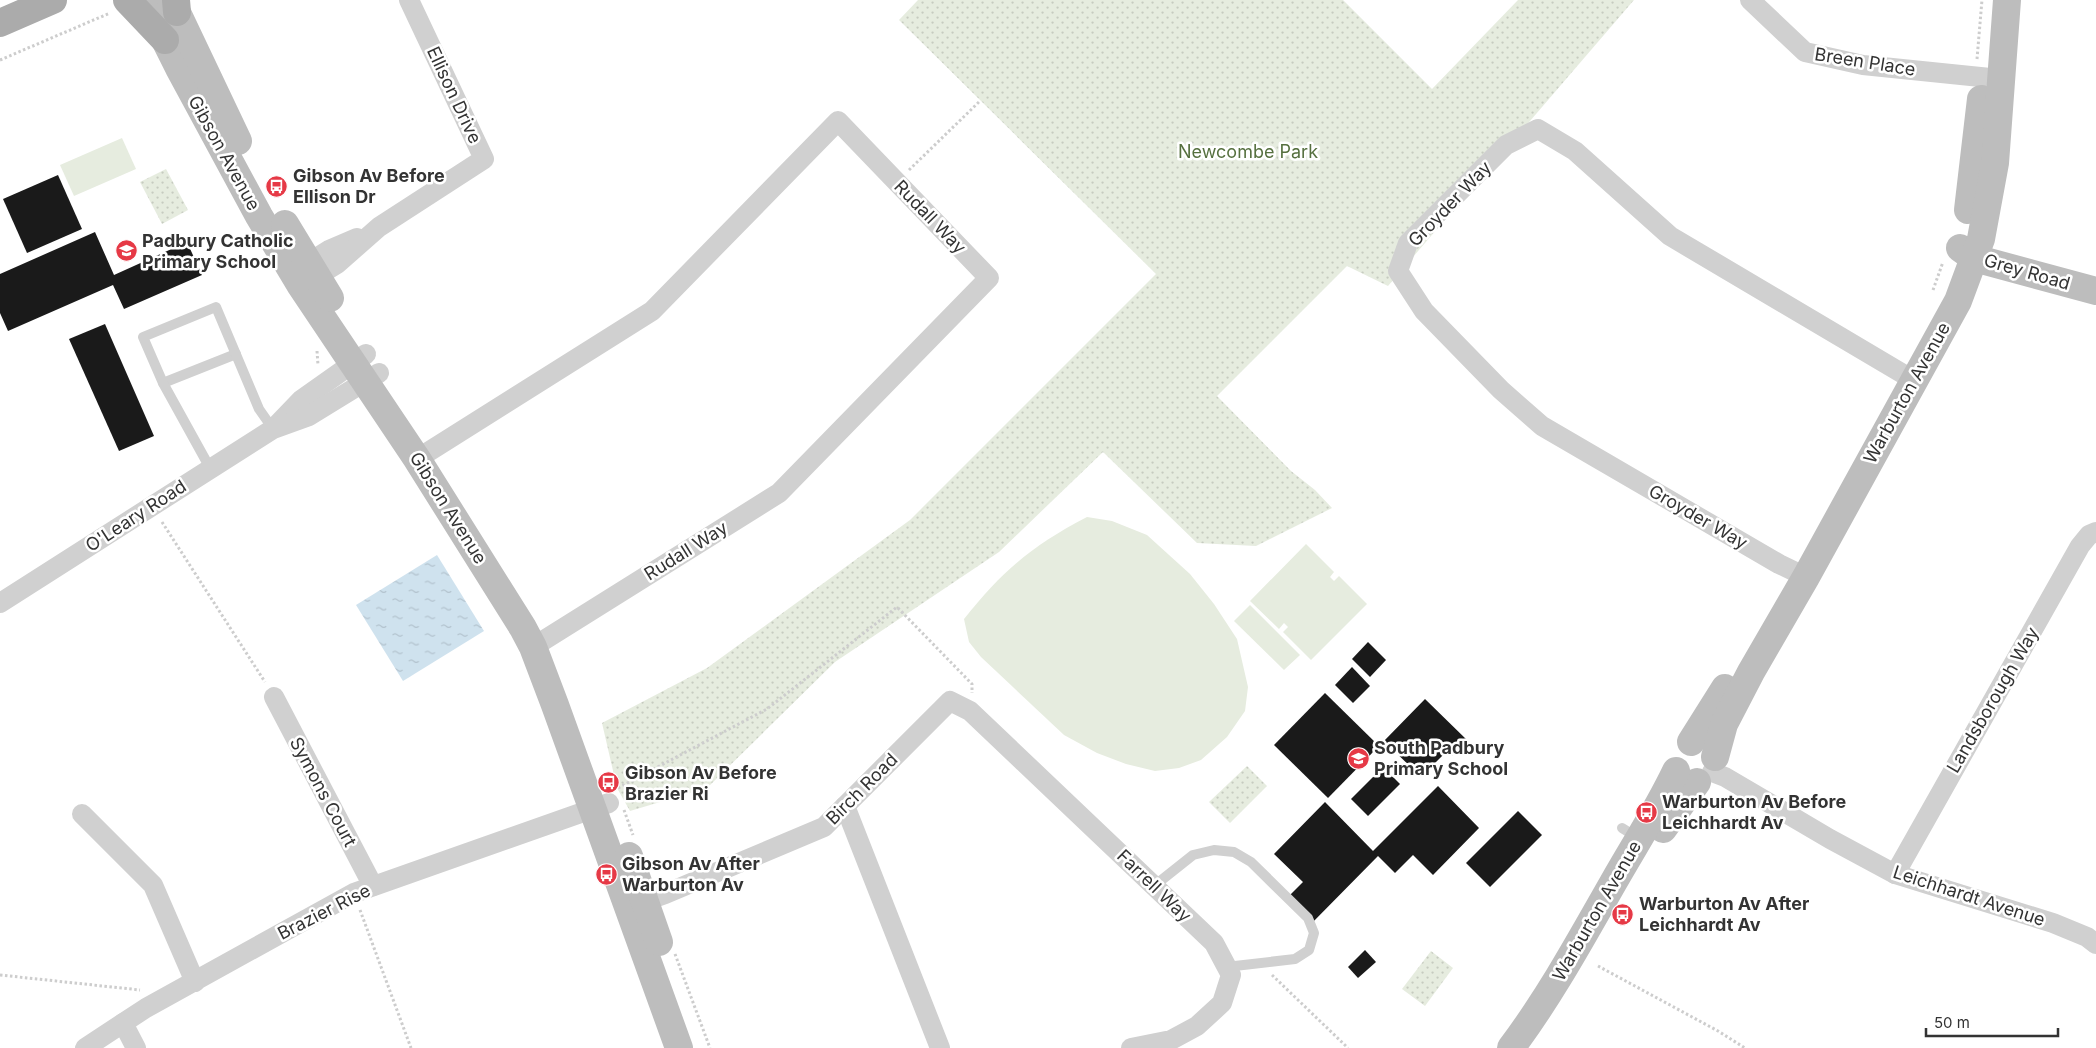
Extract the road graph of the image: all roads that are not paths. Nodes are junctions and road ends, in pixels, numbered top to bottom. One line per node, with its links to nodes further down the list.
1 (53, 0): 9 (main road)
2 (151, 0): 10 (street, Gibson Avenue)
3 (409, 0): 13 (street, Ellison Drive)
4 (1750, 0): 11 (street, Breen Place)
5 (1991, 0): 11 (street, Warburton Avenue)
6 (2006, 0): 11 (street, Warburton Avenue)
7 (175, 4): 13 (street, Gibson Avenue)
8 (119, 6): 10 (main road)
9 (0, 23)
10 (166, 40): 13 (street, Gibson Avenue)
11 (1992, 78): 12 (street, Warburton Avenue)
12 (1969, 246): 14 (street, Grey Road); 15 (street, Grey Road); 18 (street, Warburton Avenue)
13 (305, 274): 17 (street, Gibson Avenue)
14 (2096, 275)
15 (2096, 291)
16 (236, 354): 19 (lane); 19 (lane); 20 (lane)
17 (365, 368): 20 (street, O'Leary Road); 21 (street, Gibson Avenue)
18 (1909, 377): 24 (street, Warburton Avenue); 24 (street, Groyder Way)
19 (163, 383): 22 (lane)
20 (273, 429): 22 (street, O'Leary Road)
21 (424, 454): 26 (street, Gibson Avenue); 26 (street, Rudall Way)
22 (210, 468): 25 (street, O'Leary Road)
23 (2096, 532): 33 (street, Landsborough Way)
24 (1799, 573): 29 (street, Warburton Avenue); 29 (street, Warburton Avenue)
25 (0, 603)
26 (540, 643): 30 (street, Gibson Avenue)
27 (274, 697): 34 (street, Symons Court)
28 (970, 711): 31 (street, Birch Road); 35 (street, Farrell Way)
29 (1700, 770): 33 (street, Leichhardt Avenue); 47 (street, Warburton Avenue); 48 (street, Warburton Avenue)
30 (606, 800): 34 (street, Brazier Rise); 36 (street, Gibson Avenue)
31 (845, 806): 36 (street, Birch Road); 45 (street)
32 (82, 814): 39 (street)
33 (1895, 874): 37 (street, Leichhardt Avenue)
34 (373, 886): 39 (street, Brazier Rise)
35 (1154, 886): 38 (street, Farrell Way); 38 (lane)
36 (636, 904): 43 (street, Gibson Avenue); 44 (street, Gibson Avenue)
37 (2096, 944)
38 (1226, 967): 46 (street, Farrell Way)
39 (195, 982): 40 (street, Brazier Rise)
40 (124, 1023): 41 (street, Brazier Rise); 42 (street)
41 (85, 1048)
42 (136, 1048)
43 (679, 1048)
44 (697, 1048)
45 (940, 1048)
46 (1131, 1048)
47 (1511, 1048)
48 (1529, 1048)

